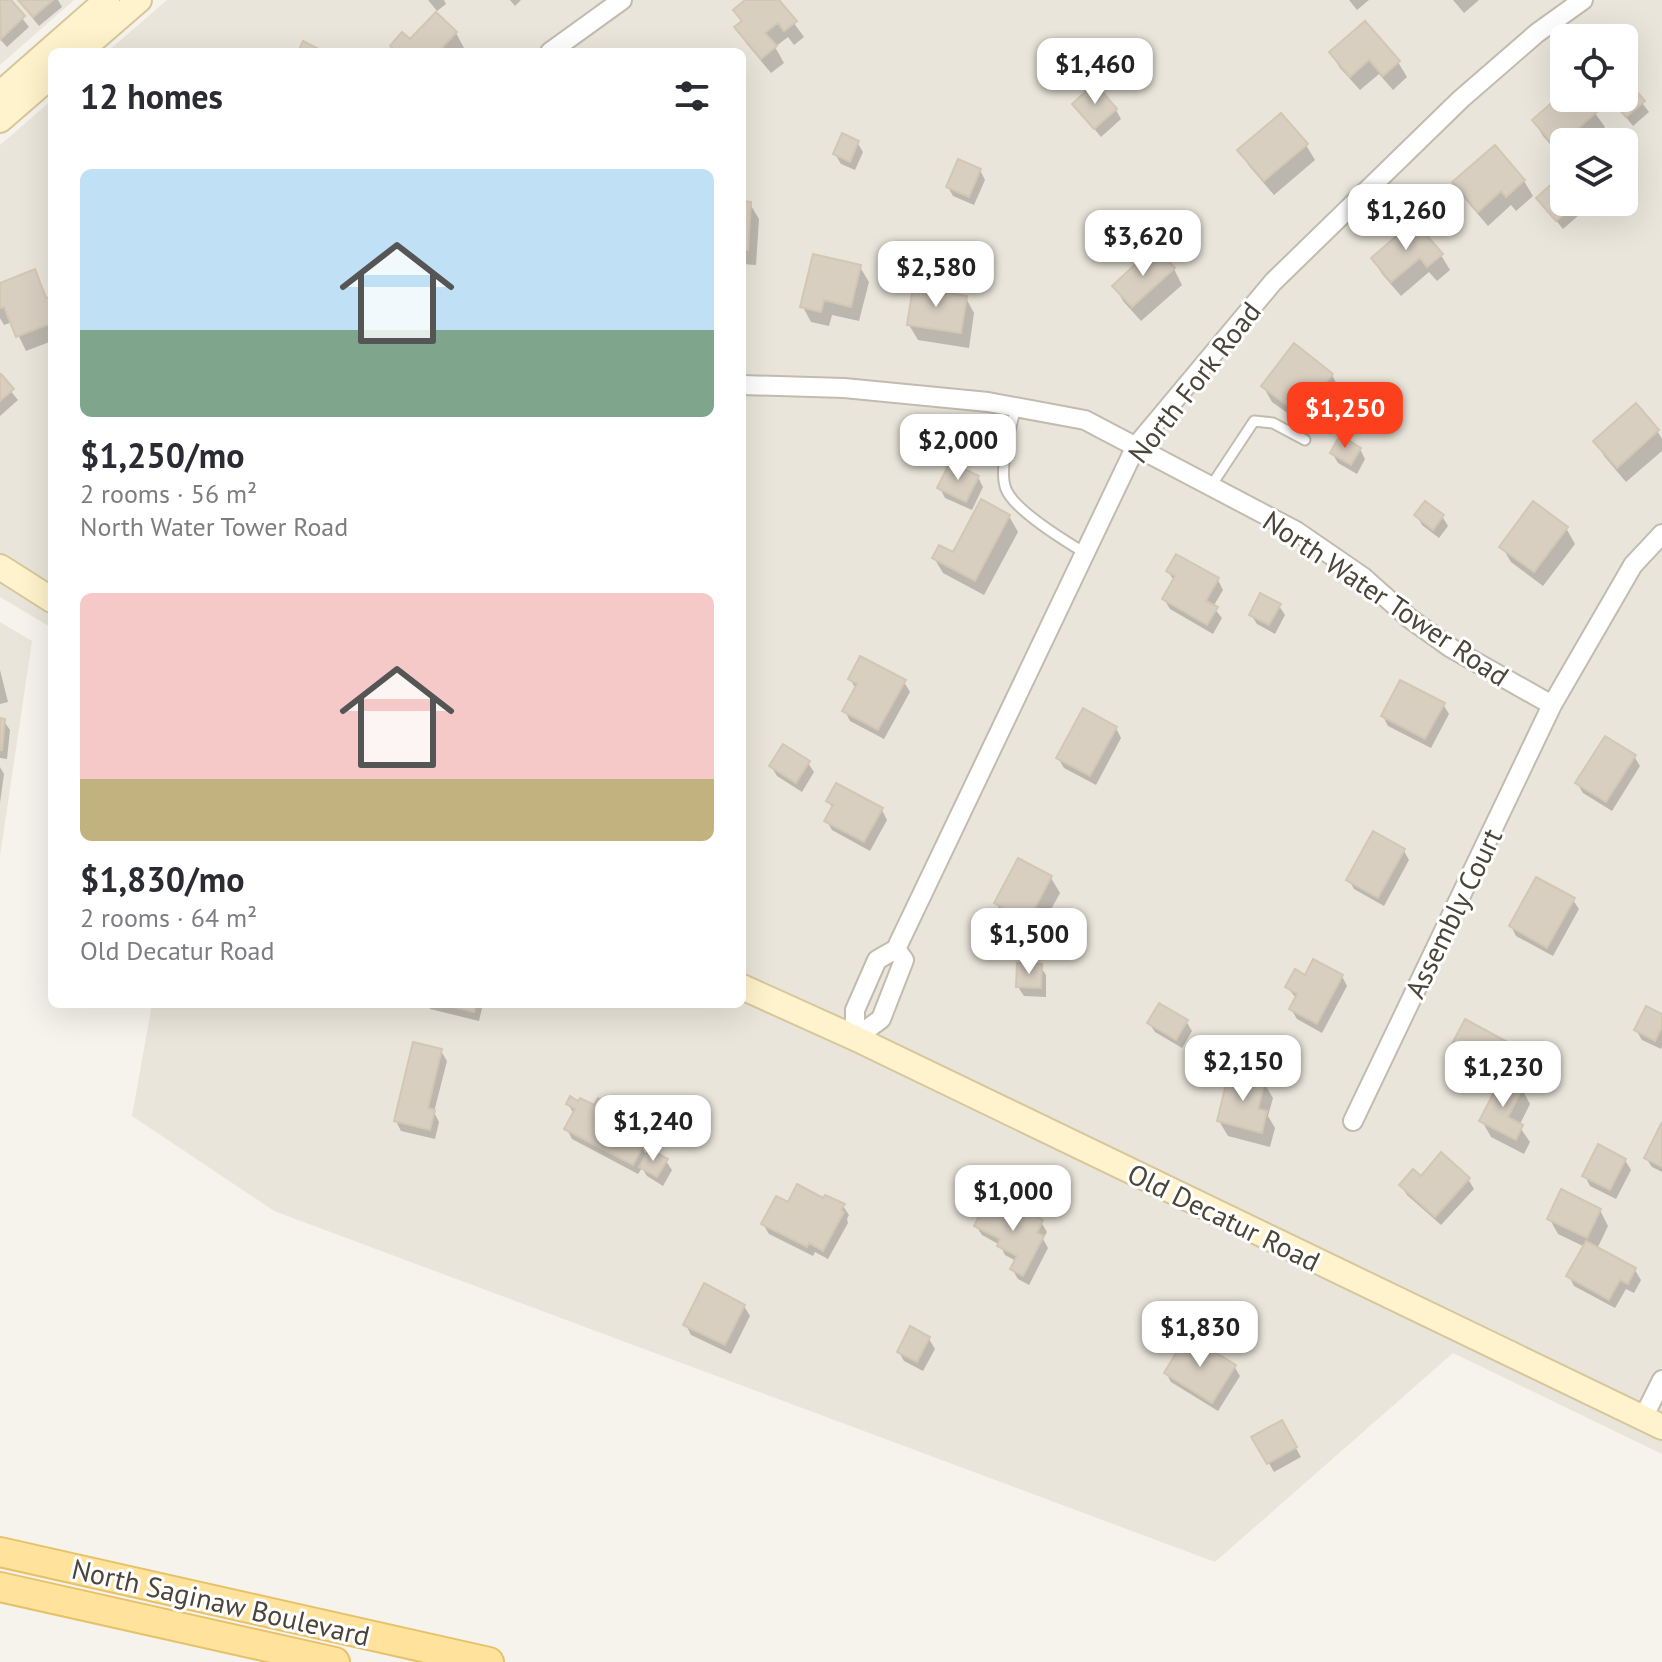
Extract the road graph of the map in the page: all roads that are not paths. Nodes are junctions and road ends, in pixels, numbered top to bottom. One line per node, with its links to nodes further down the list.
1 (107, 0): 5 (street)
2 (139, 0): 6 (street)
3 (622, 0): 7 (street)
4 (1583, 0): 15 (street, North Fork Road)
5 (52, 48)
6 (84, 48)
7 (556, 48)
8 (48, 52): 10 (street)
9 (48, 78): 11 (street)
10 (0, 94)
11 (0, 120)
12 (746, 385): 13 (street, North Water Tower Road)
13 (1016, 407): 15 (street, North Water Tower Road); 18 (lane)
14 (1305, 440): 16 (lane)
15 (1136, 446): 16 (street, North Water Tower Road); 18 (street, North Fork Road)
16 (1211, 486): 21 (street, North Water Tower Road)
17 (1662, 534): 21 (street, Assembly Court)
18 (1085, 553): 22 (street, North Fork Road)
19 (0, 567): 20 (street)
20 (48, 597)
21 (1552, 705): 25 (street, Assembly Court)
22 (896, 949): 24 (street, North Fork Road); 24 (street, North Fork Road)
23 (746, 989): 24 (street, Old Decatur Road)
24 (855, 1038): 27 (street, Old Decatur Road)
25 (1353, 1121)
26 (1662, 1380): 27 (street)
27 (1652, 1422)
28 (0, 1552): 31 (main road, North Saginaw Boulevard)
29 (0, 1587): 30 (main road, North Saginaw Boulevard)
30 (335, 1662)
31 (489, 1662)

